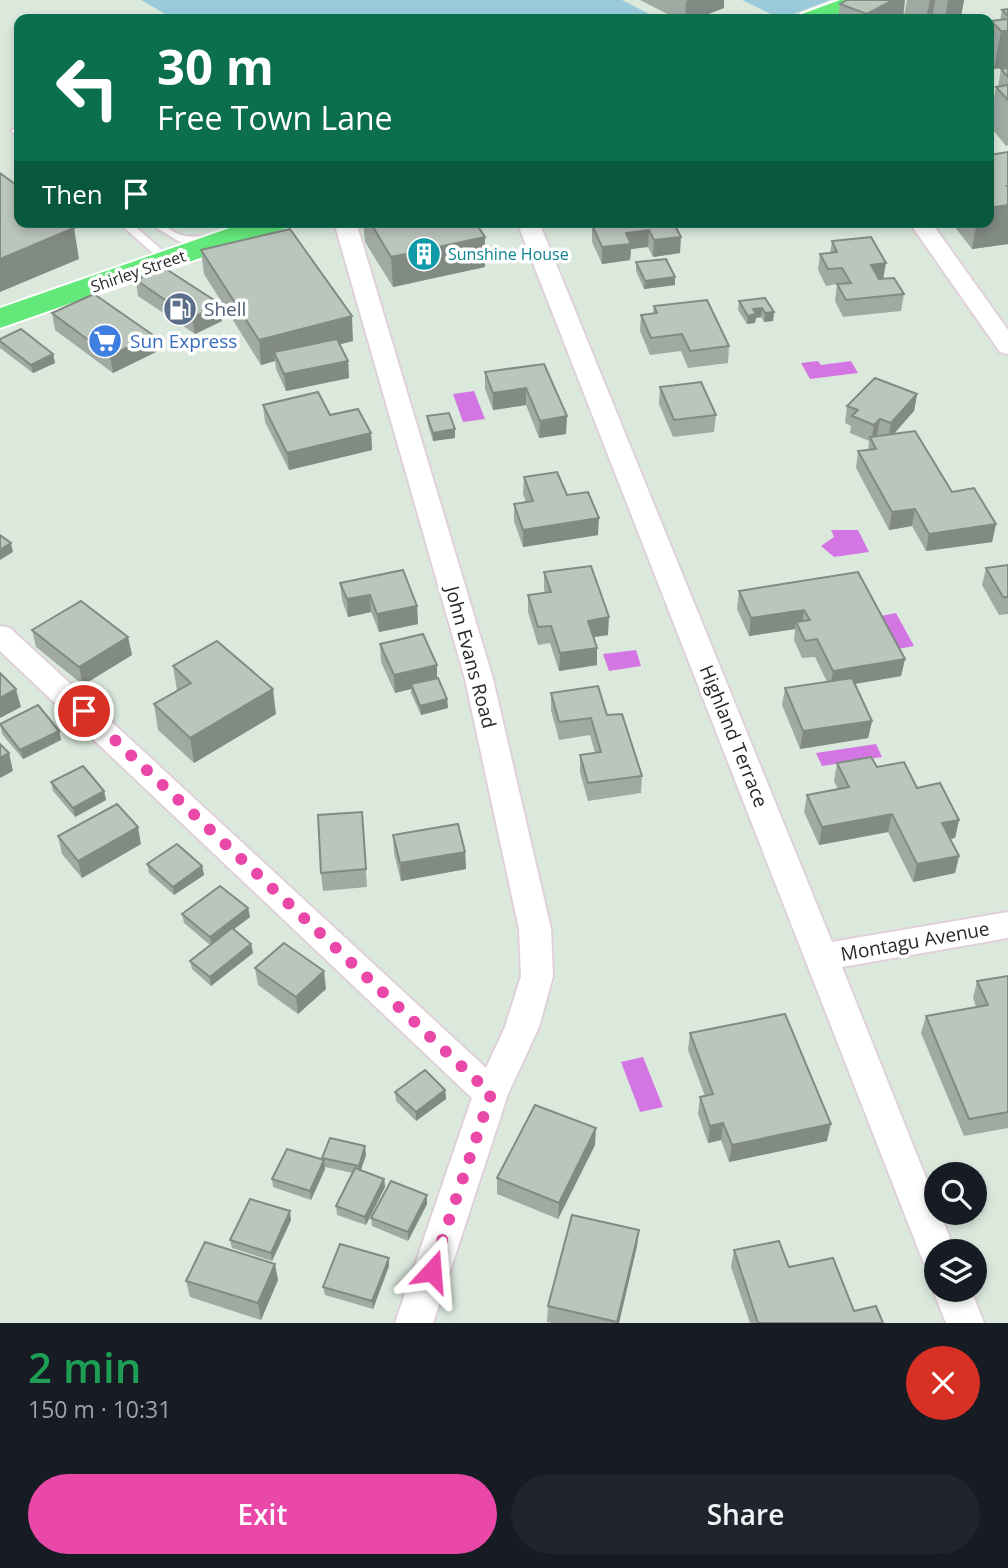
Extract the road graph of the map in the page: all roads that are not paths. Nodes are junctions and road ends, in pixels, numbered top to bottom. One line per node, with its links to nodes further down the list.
1 (863, 0): 2 (highway)
2 (825, 14)
3 (130, 228): 10 (lane)
4 (162, 228): 9 (lane)
5 (259, 228): 9 (highway, Shirley Street)
6 (347, 228): 16 (street, John Evans Road)
7 (530, 228): 15 (street, Highland Terrace)
8 (924, 228): 12 (street)
9 (225, 240): 10 (highway, Shirley Street)
10 (168, 261): 11 (highway, Shirley Street)
11 (0, 319)
12 (1008, 346)
13 (0, 635): 16 (street)
14 (1008, 925): 15 (street, Montagu Avenue)
15 (822, 957): 17 (street, Highland Terrace)
16 (491, 1094): 19 (street, John Evans Road)
17 (932, 1239)
18 (957, 1302): 20 (street)
19 (414, 1323)
20 (965, 1323)

